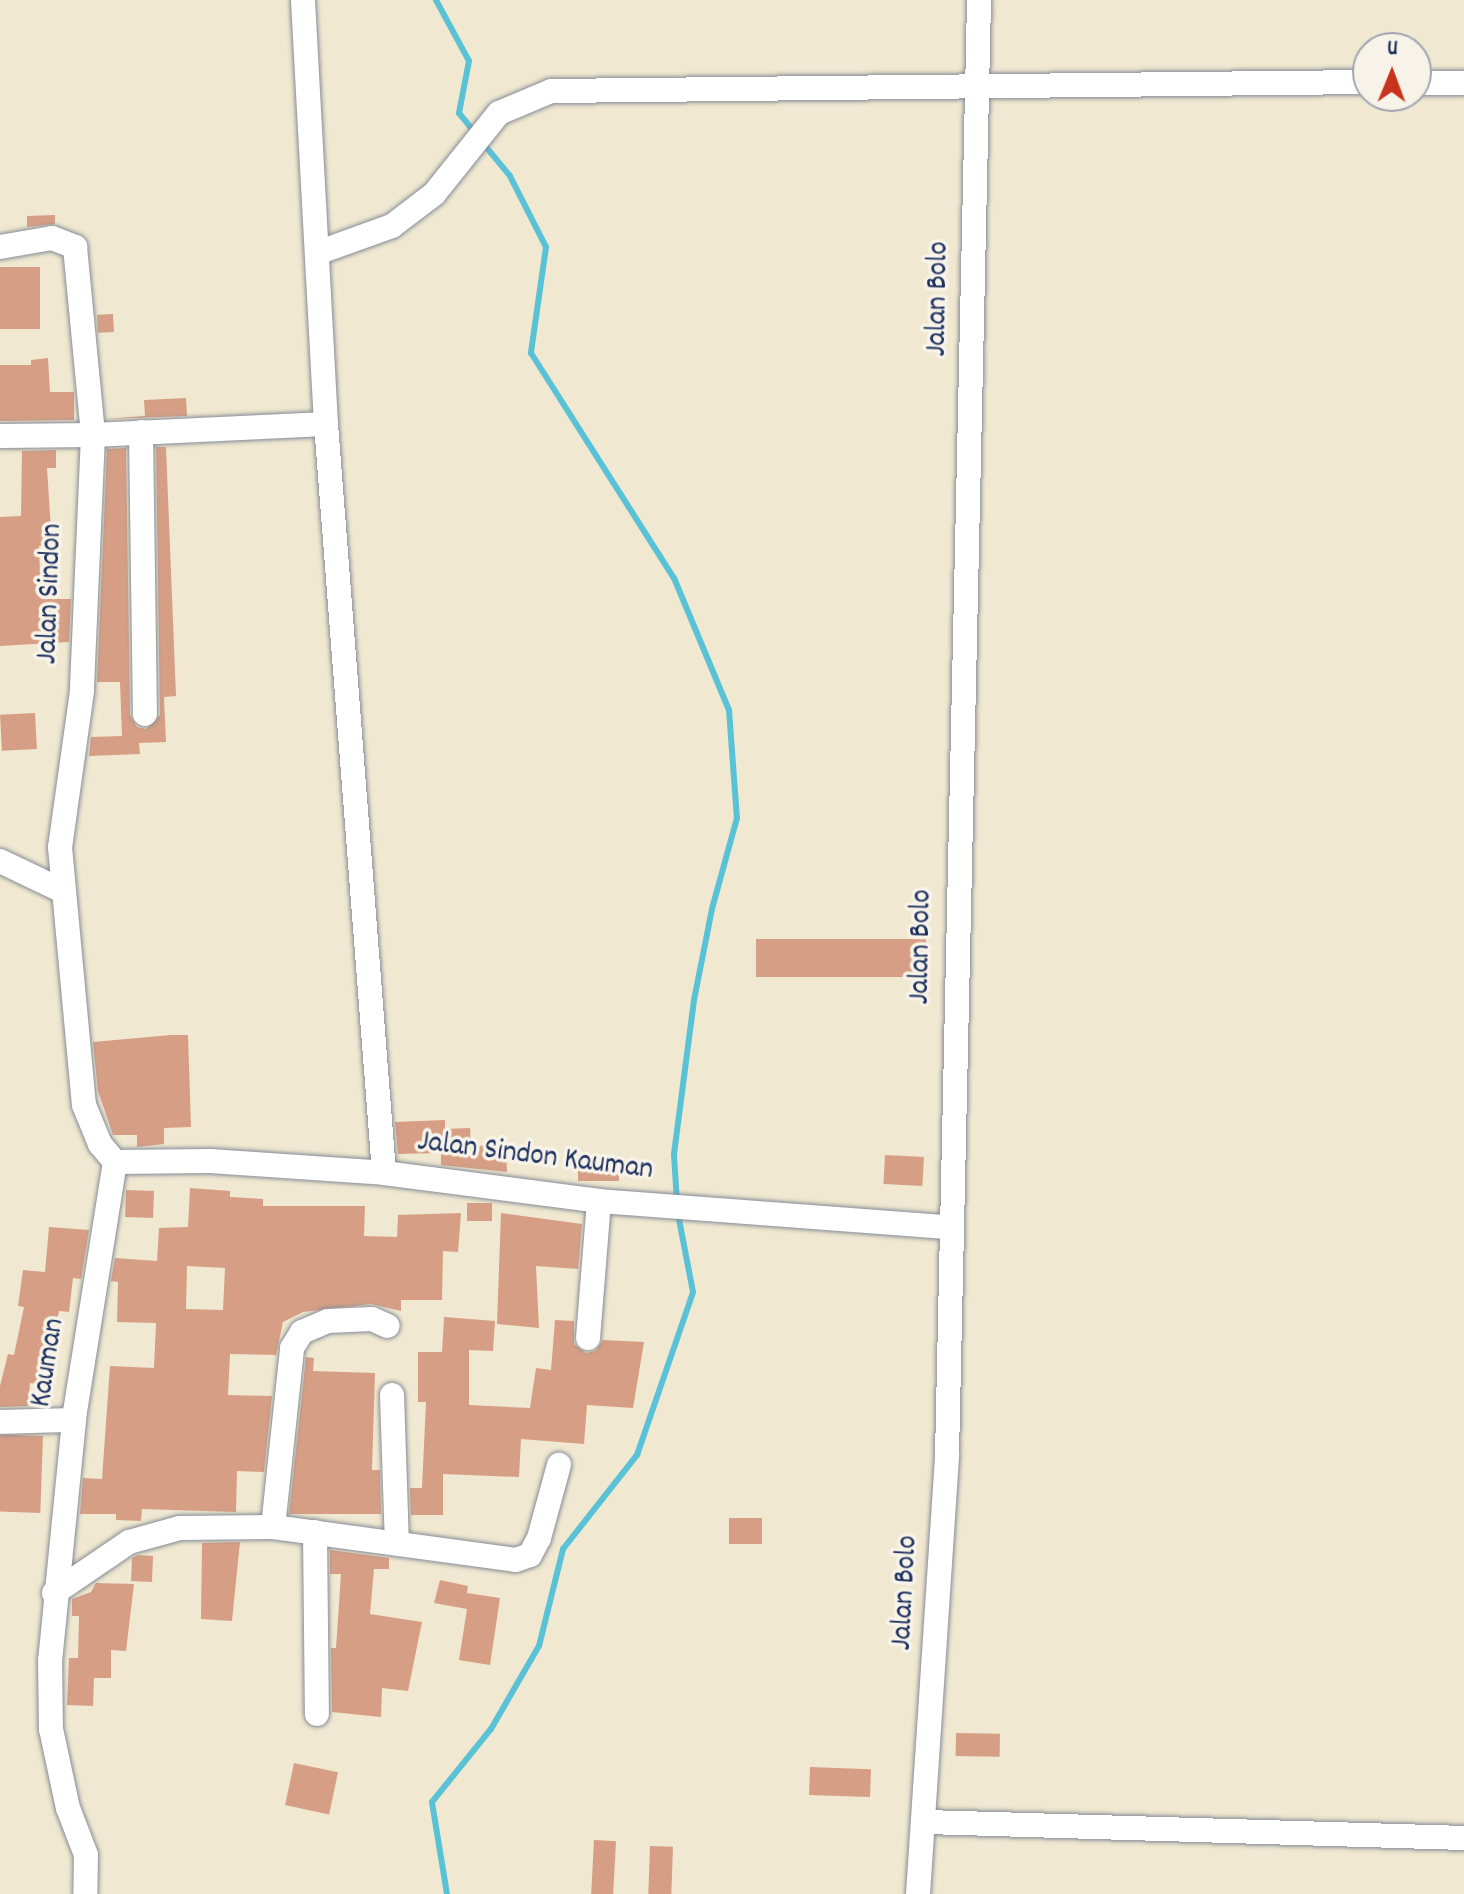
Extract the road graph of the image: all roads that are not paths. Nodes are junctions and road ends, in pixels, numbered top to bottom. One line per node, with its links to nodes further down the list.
1 (303, 0): 8 (street)
2 (979, 0): 4 (street, Jalan Bolo)
3 (1352, 82): 4 (street)
4 (977, 83): 8 (street); 20 (street, Jalan Bolo)
5 (1432, 83): 6 (street)
6 (1464, 83)
7 (0, 247): 11 (street, Jalan Sindon)
8 (317, 253): 9 (street)
9 (326, 424): 10 (street); 18 (street)
10 (141, 432): 11 (street); 13 (street)
11 (93, 435): 12 (street); 14 (street, Jalan Sindon)
12 (0, 436)
13 (145, 714)
14 (60, 847): 15 (street); 16 (street)
15 (7, 863): 16 (street)
16 (63, 891): 17 (street)
17 (115, 1162): 18 (street, Jalan Sindon Kauman); 24 (street, Kauman)
18 (384, 1173): 19 (street, Jalan Sindon Kauman)
19 (599, 1201): 20 (street, Jalan Sindon Kauman); 22 (street)
20 (948, 1227): 32 (street, Jalan Bolo)
21 (388, 1326): 27 (street)
22 (588, 1338)
23 (392, 1395): 29 (street)
24 (73, 1420): 25 (street); 30 (street, Kauman)
25 (0, 1422)
26 (559, 1465): 29 (street)
27 (273, 1527): 28 (street); 30 (street)
28 (315, 1532): 29 (street); 31 (street)
29 (397, 1543)
30 (54, 1593): 34 (street, Kauman)
31 (317, 1714)
32 (926, 1822): 33 (street); 35 (street, Jalan Bolo)
33 (1464, 1838)
34 (85, 1894)
35 (918, 1894)

